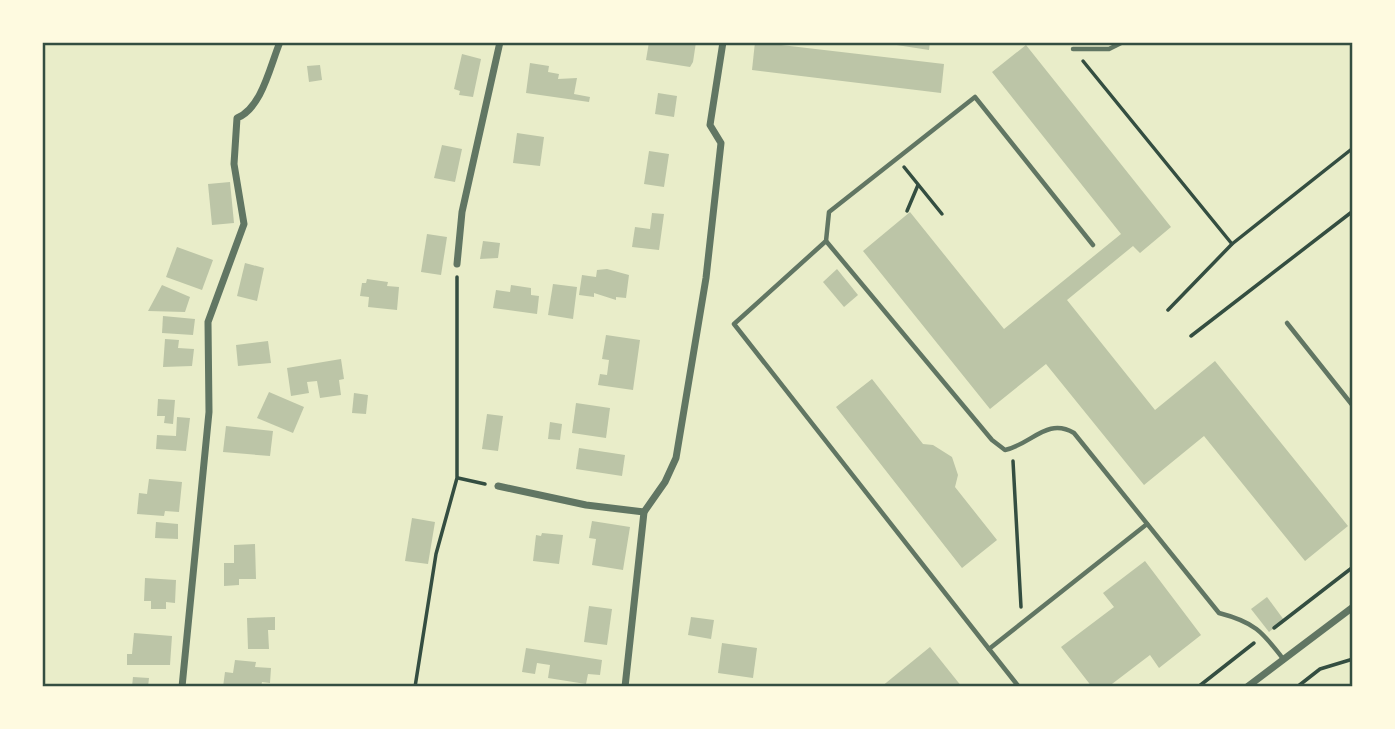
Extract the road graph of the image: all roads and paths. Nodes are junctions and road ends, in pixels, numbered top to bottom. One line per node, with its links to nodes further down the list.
1 (280, 42): 30 (street)
2 (500, 42): 15 (street)
3 (723, 42): 23 (street)
4 (1123, 42): 5 (lane)
5 (1073, 49): 13 (path)
6 (1353, 148): 13 (path)
7 (898, 160): 8 (path); 12 (lane); 14 (lane)
8 (918, 185): 9 (path); 11 (path)
9 (907, 211)
10 (1353, 211): 18 (path)
11 (942, 214)
12 (826, 241): 20 (lane); 27 (lane)
13 (1232, 244): 16 (path)
14 (1093, 245)
15 (457, 264): 21 (path)
16 (1168, 310)
17 (1287, 323): 19 (lane)
18 (1191, 336)
19 (1353, 406)
20 (1013, 448): 24 (lane); 26 (path)
21 (457, 478): 22 (path); 31 (path)
22 (498, 486): 23 (street)
23 (644, 512): 32 (street)
24 (1147, 524): 26 (lane); 29 (lane)
25 (1353, 607): 29 (street)
26 (1022, 625): 27 (lane)
27 (989, 649): 33 (lane)
28 (1353, 659): 35 (path)
29 (1284, 660): 34 (street)
30 (182, 687)
31 (415, 687)
32 (625, 687)
33 (1019, 687)
34 (1247, 687)
35 (1297, 687)

